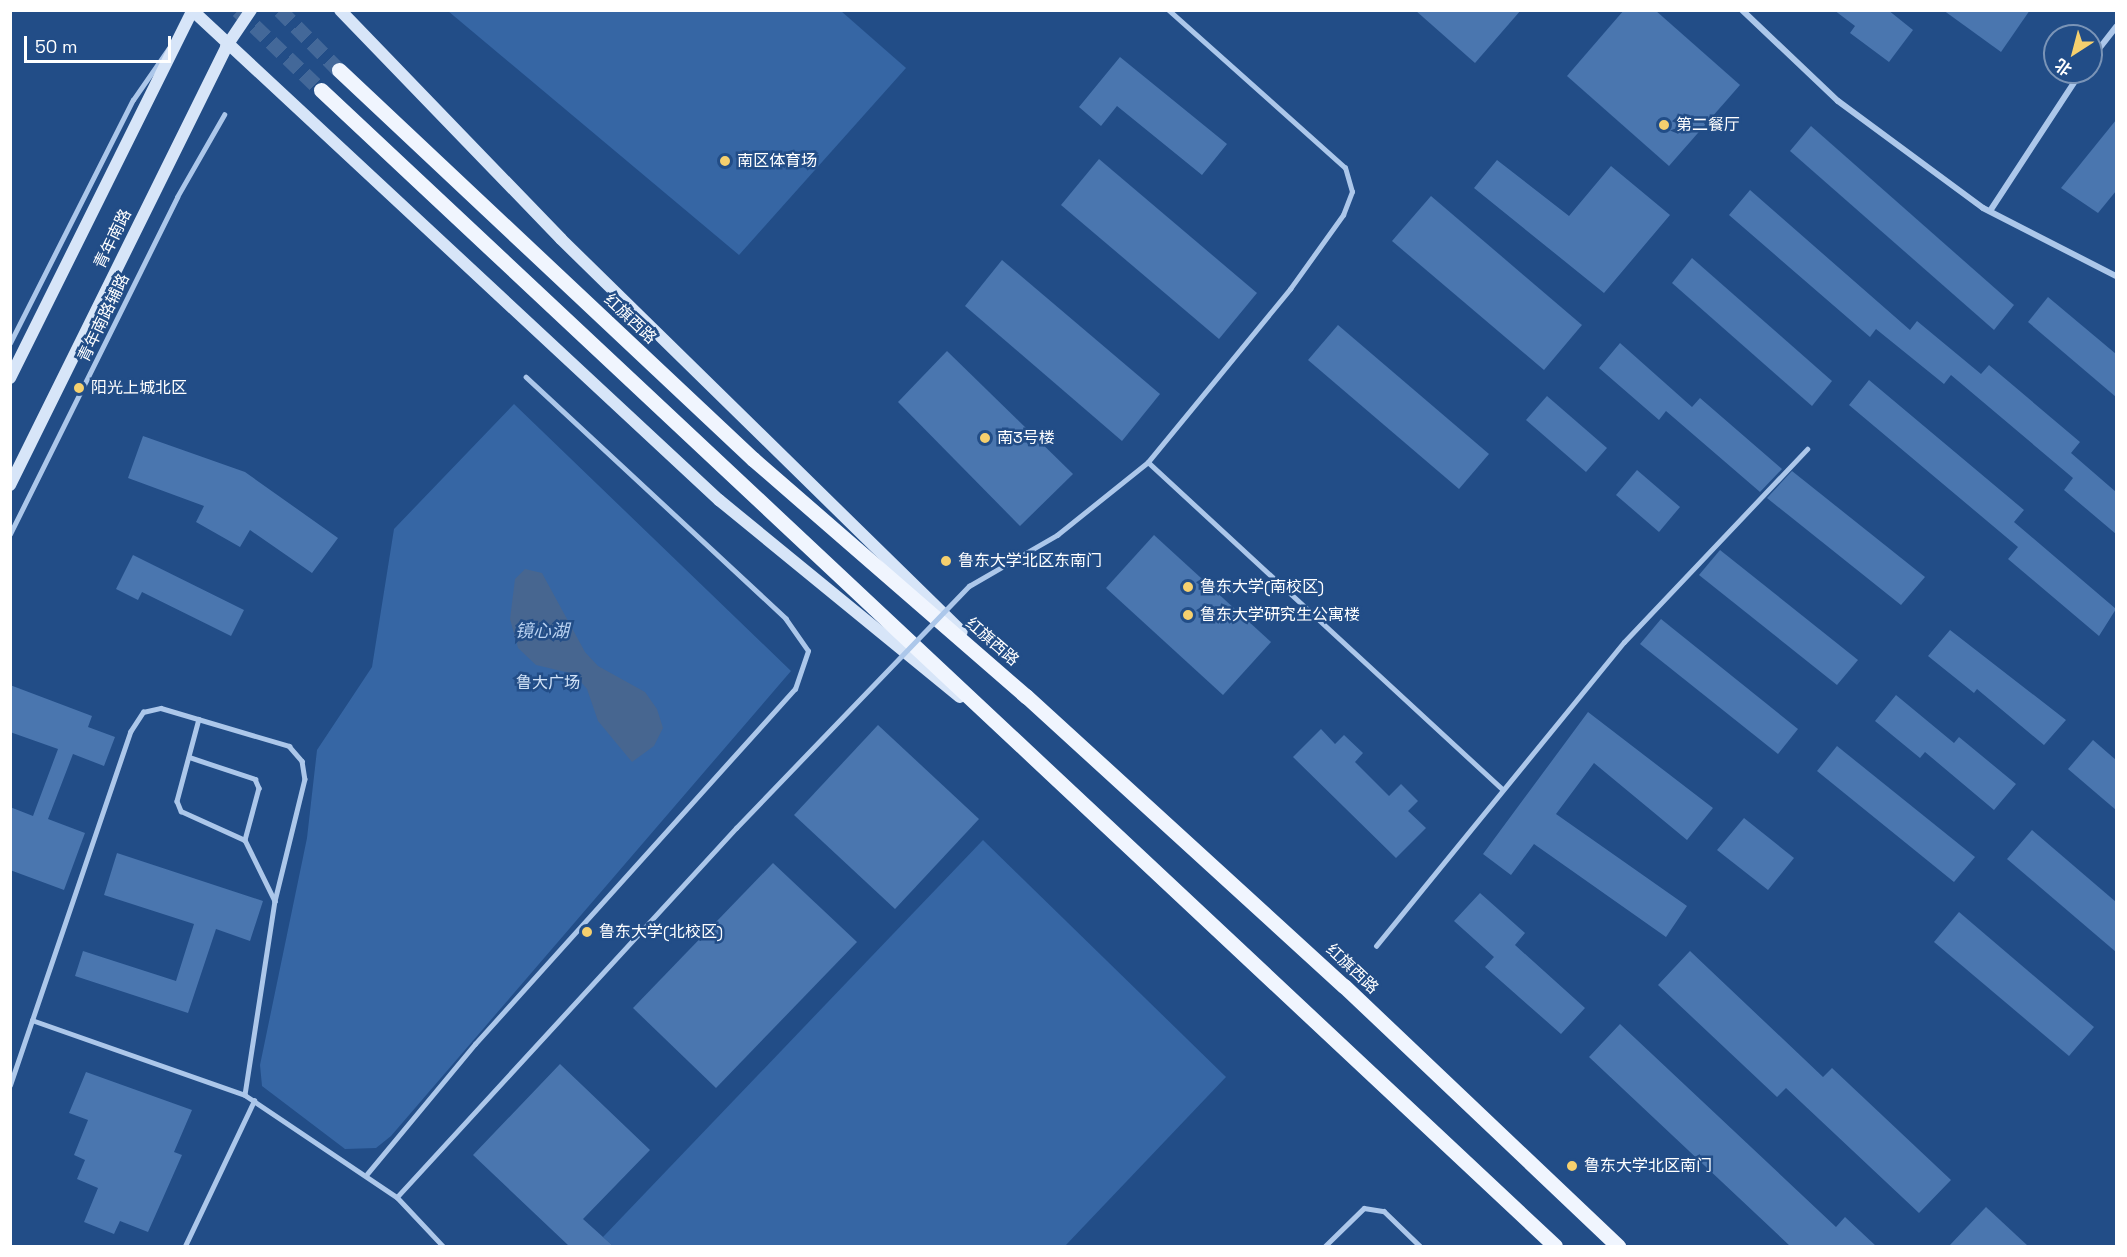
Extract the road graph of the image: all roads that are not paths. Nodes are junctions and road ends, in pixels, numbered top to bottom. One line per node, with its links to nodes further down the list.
1 (251, 10): 9 (main road, 青年南路)
2 (340, 10): 24 (main road)
3 (1168, 10): 21 (lane)
4 (1742, 10): 14 (street)
5 (192, 11): 7 (main road, 青年南路); 9 (main road)
6 (2116, 27): 8 (street)
7 (182, 32): 16 (lane); 17 (main road, 青年南路)
8 (2103, 44)
9 (226, 47): 22 (main road, 青年南路); 26 (main road)
10 (339, 70): 24 (main road, 红旗西路)
11 (2073, 84): 14 (street)
12 (321, 90): 26 (main road)
13 (224, 115): 23 (lane, 青年南路辅路)
14 (1990, 212): 15 (street)
15 (2116, 276)
16 (10, 343)
17 (16, 354): 19 (main road, 青年南路)
18 (526, 377): 36 (lane)
19 (10, 378)
20 (1807, 449): 28 (lane)
21 (1148, 462): 28 (lane); 37 (lane, bridge)
22 (10, 485)
23 (10, 534)
24 (1026, 696): 43 (main road, 红旗西路)
25 (199, 719): 27 (lane); 30 (lane); 32 (lane)
26 (993, 724): 42 (main road)
27 (189, 757): 29 (lane); 29 (lane)
28 (1502, 789): 31 (lane)
29 (245, 840): 30 (lane)
30 (275, 901): 34 (lane)
31 (1376, 946)
32 (32, 1020): 33 (lane); 34 (lane)
33 (10, 1085)
34 (244, 1095): 35 (lane)
35 (254, 1101): 36 (lane); 38 (lane)
36 (367, 1174): 37 (lane)
37 (397, 1197): 39 (lane)
38 (185, 1246)
39 (443, 1246)
40 (1325, 1246): 41 (lane)
41 (1420, 1246)
42 (1555, 1246)
43 (1618, 1246)

